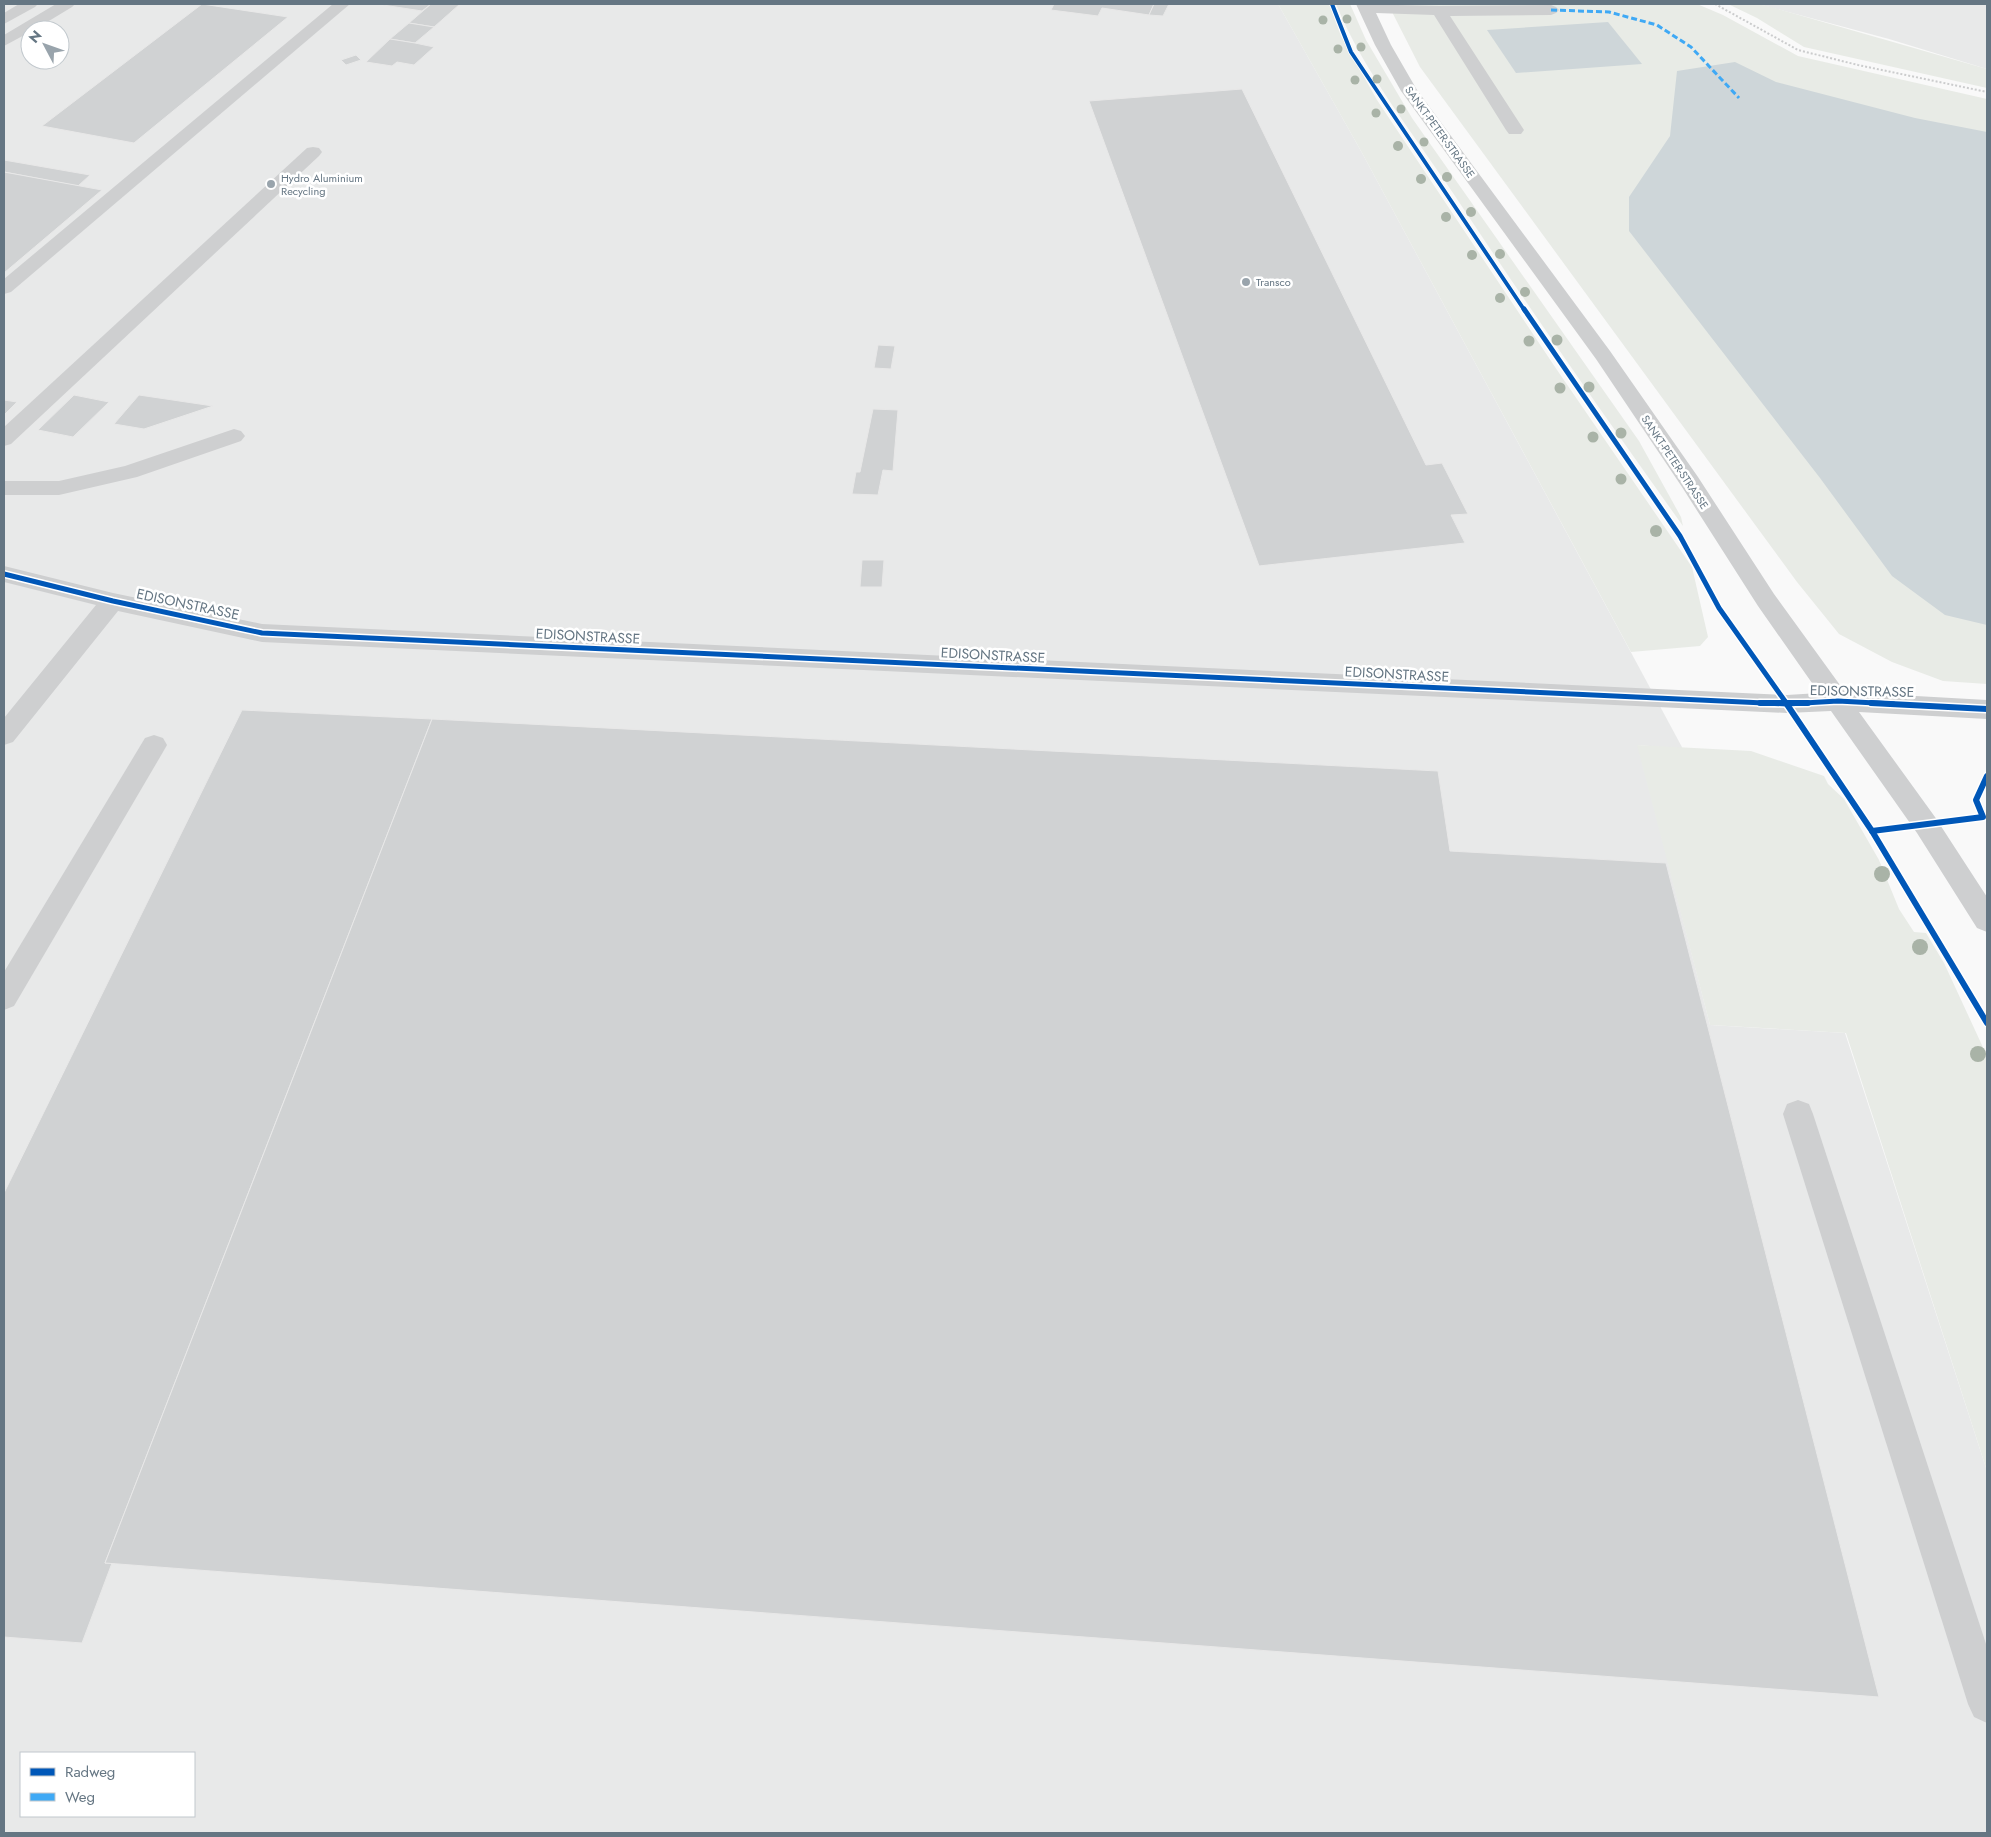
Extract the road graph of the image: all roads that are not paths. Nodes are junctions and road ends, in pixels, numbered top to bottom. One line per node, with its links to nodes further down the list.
1 (30, 4): 7 (street)
2 (67, 4): 8 (street)
3 (342, 4): 11 (street)
4 (1365, 6): 6 (street); 17 (street, SANKT-PETER-STRASSE)
5 (1551, 10): 6 (street)
6 (1439, 11): 9 (street)
7 (4, 19)
8 (4, 42)
9 (1514, 130)
10 (313, 152): 13 (street)
11 (4, 288)
12 (234, 436): 14 (street)
13 (4, 439)
14 (4, 488)
15 (4, 574): 16 (street, EDISONSTRASSE)
16 (113, 601): 17 (street, EDISONSTRASSE); 19 (street)
17 (1838, 701): 18 (street, EDISONSTRASSE); 21 (street, SANKT-PETER-STRASSE)
18 (1987, 709)
19 (4, 735)
20 (154, 744): 22 (street)
21 (1987, 920)
22 (4, 997)
23 (1798, 1114): 24 (street)
24 (1987, 1704)

